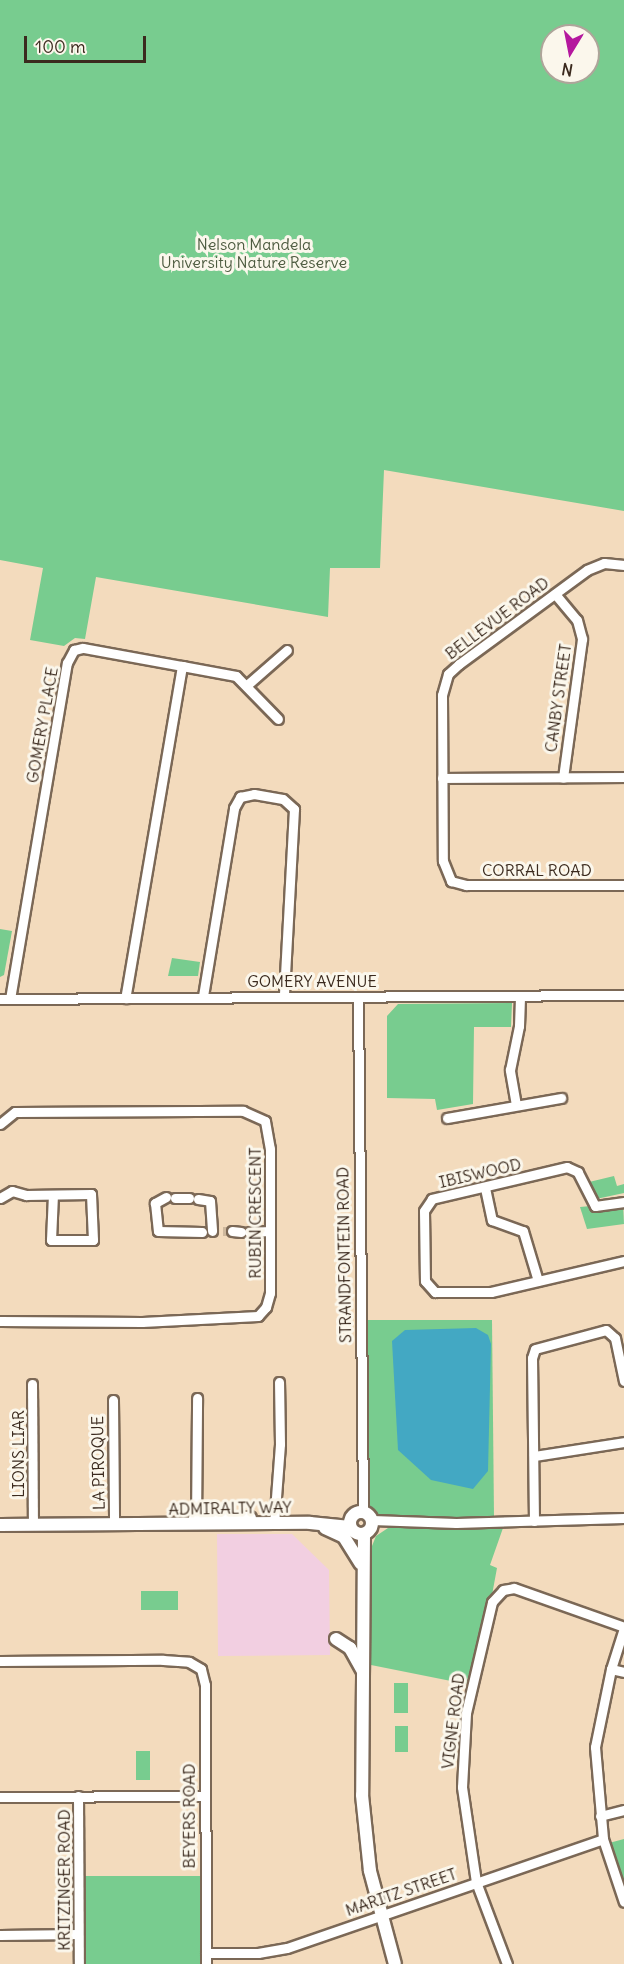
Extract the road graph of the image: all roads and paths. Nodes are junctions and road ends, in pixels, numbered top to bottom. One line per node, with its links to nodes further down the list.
1 (624, 565): 2 (street, BELLEVUE ROAD)
2 (555, 594): 8 (street, BELLEVUE ROAD); 9 (street, CANBY STREET)
3 (288, 650): 5 (street)
4 (182, 666): 5 (street, GOMERY PLACE); 17 (street); 19 (street, GOMERY PLACE)
5 (247, 685): 6 (street, GOMERY PLACE)
6 (279, 719)
7 (624, 777): 9 (street)
8 (442, 778): 9 (street); 10 (street, BELLEVUE ROAD)
9 (562, 778)
10 (451, 881): 11 (street, CORRAL ROAD)
11 (624, 885)
12 (284, 995): 14 (street, GOMERY AVENUE); 14 (street); 16 (street, GOMERY AVENUE)
13 (624, 995): 15 (street, GOMERY AVENUE)
14 (203, 996): 17 (street, GOMERY AVENUE)
15 (520, 996): 16 (street, GOMERY AVENUE); 21 (street)
16 (358, 997): 48 (street, STRANDFONTEIN ROAD)
17 (125, 998): 19 (street, GOMERY AVENUE)
18 (0, 999): 19 (street, GOMERY AVENUE)
19 (10, 999)
20 (561, 1098): 21 (street)
21 (516, 1105): 22 (street)
22 (447, 1118)
23 (0, 1124): 29 (street, RUBIN CRESCENT)
24 (485, 1188): 27 (street, IBISWOOD); 31 (street); 31 (street, IBISWOOD)
25 (52, 1195): 25 (street); 26 (street)
26 (0, 1198)
27 (624, 1202)
28 (208, 1231): 28 (street); 29 (street)
29 (270, 1231): 32 (street, RUBIN CRESCENT)
30 (624, 1261): 31 (street, IBISWOOD)
31 (538, 1281)
32 (0, 1321)
33 (279, 1382): 43 (street)
34 (624, 1382): 39 (street)
35 (32, 1384): 46 (street, LIONS LIAR)
36 (196, 1398): 42 (street)
37 (112, 1400): 47 (street, LA PIROQUE)
38 (624, 1442): 39 (street)
39 (534, 1456): 41 (street)
40 (624, 1518): 41 (street, ADMIRALTY WAY)
41 (534, 1521): 48 (street, ADMIRALTY WAY)
42 (196, 1522): 43 (main road, ADMIRALTY WAY); 47 (main road, ADMIRALTY WAY)
43 (274, 1522): 44 (main road, ADMIRALTY WAY); 48 (main road, ADMIRALTY WAY)
44 (310, 1523): 48 (main road, ADMIRALTY WAY); 49 (main road)
45 (0, 1524): 46 (main road, ADMIRALTY WAY)
46 (33, 1524): 47 (main road, ADMIRALTY WAY)
47 (113, 1524)
48 (361, 1525): 49 (main road, STRANDFONTEIN ROAD)
49 (362, 1566): 55 (main road, STRANDFONTEIN ROAD)
50 (624, 1627): 53 (street); 62 (street, VIGNE ROAD)
51 (336, 1639): 55 (main road)
52 (0, 1661): 57 (street, BEYERS ROAD)
53 (611, 1669): 54 (street); 60 (street)
54 (624, 1672)
55 (363, 1674): 64 (main road, STRANDFONTEIN ROAD)
56 (78, 1796): 57 (street); 58 (street); 65 (street, KRITZINGER ROAD)
57 (203, 1796): 67 (street, BEYERS ROAD)
58 (0, 1797)
59 (624, 1810): 60 (street)
60 (600, 1816): 61 (street)
61 (603, 1839): 62 (street, MARITZ STREET); 63 (street)
62 (476, 1882): 64 (street, MARITZ STREET); 71 (street, VIGNE ROAD)
63 (624, 1902)
64 (380, 1916): 67 (street, MARITZ STREET); 70 (main road, STRANDFONTEIN ROAD)
65 (78, 1934): 66 (street); 68 (street, KRITZINGER ROAD)
66 (0, 1935)
67 (206, 1953): 69 (street, BEYERS ROAD)
68 (79, 1964)
69 (206, 1964)
70 (395, 1964)
71 (507, 1964)

